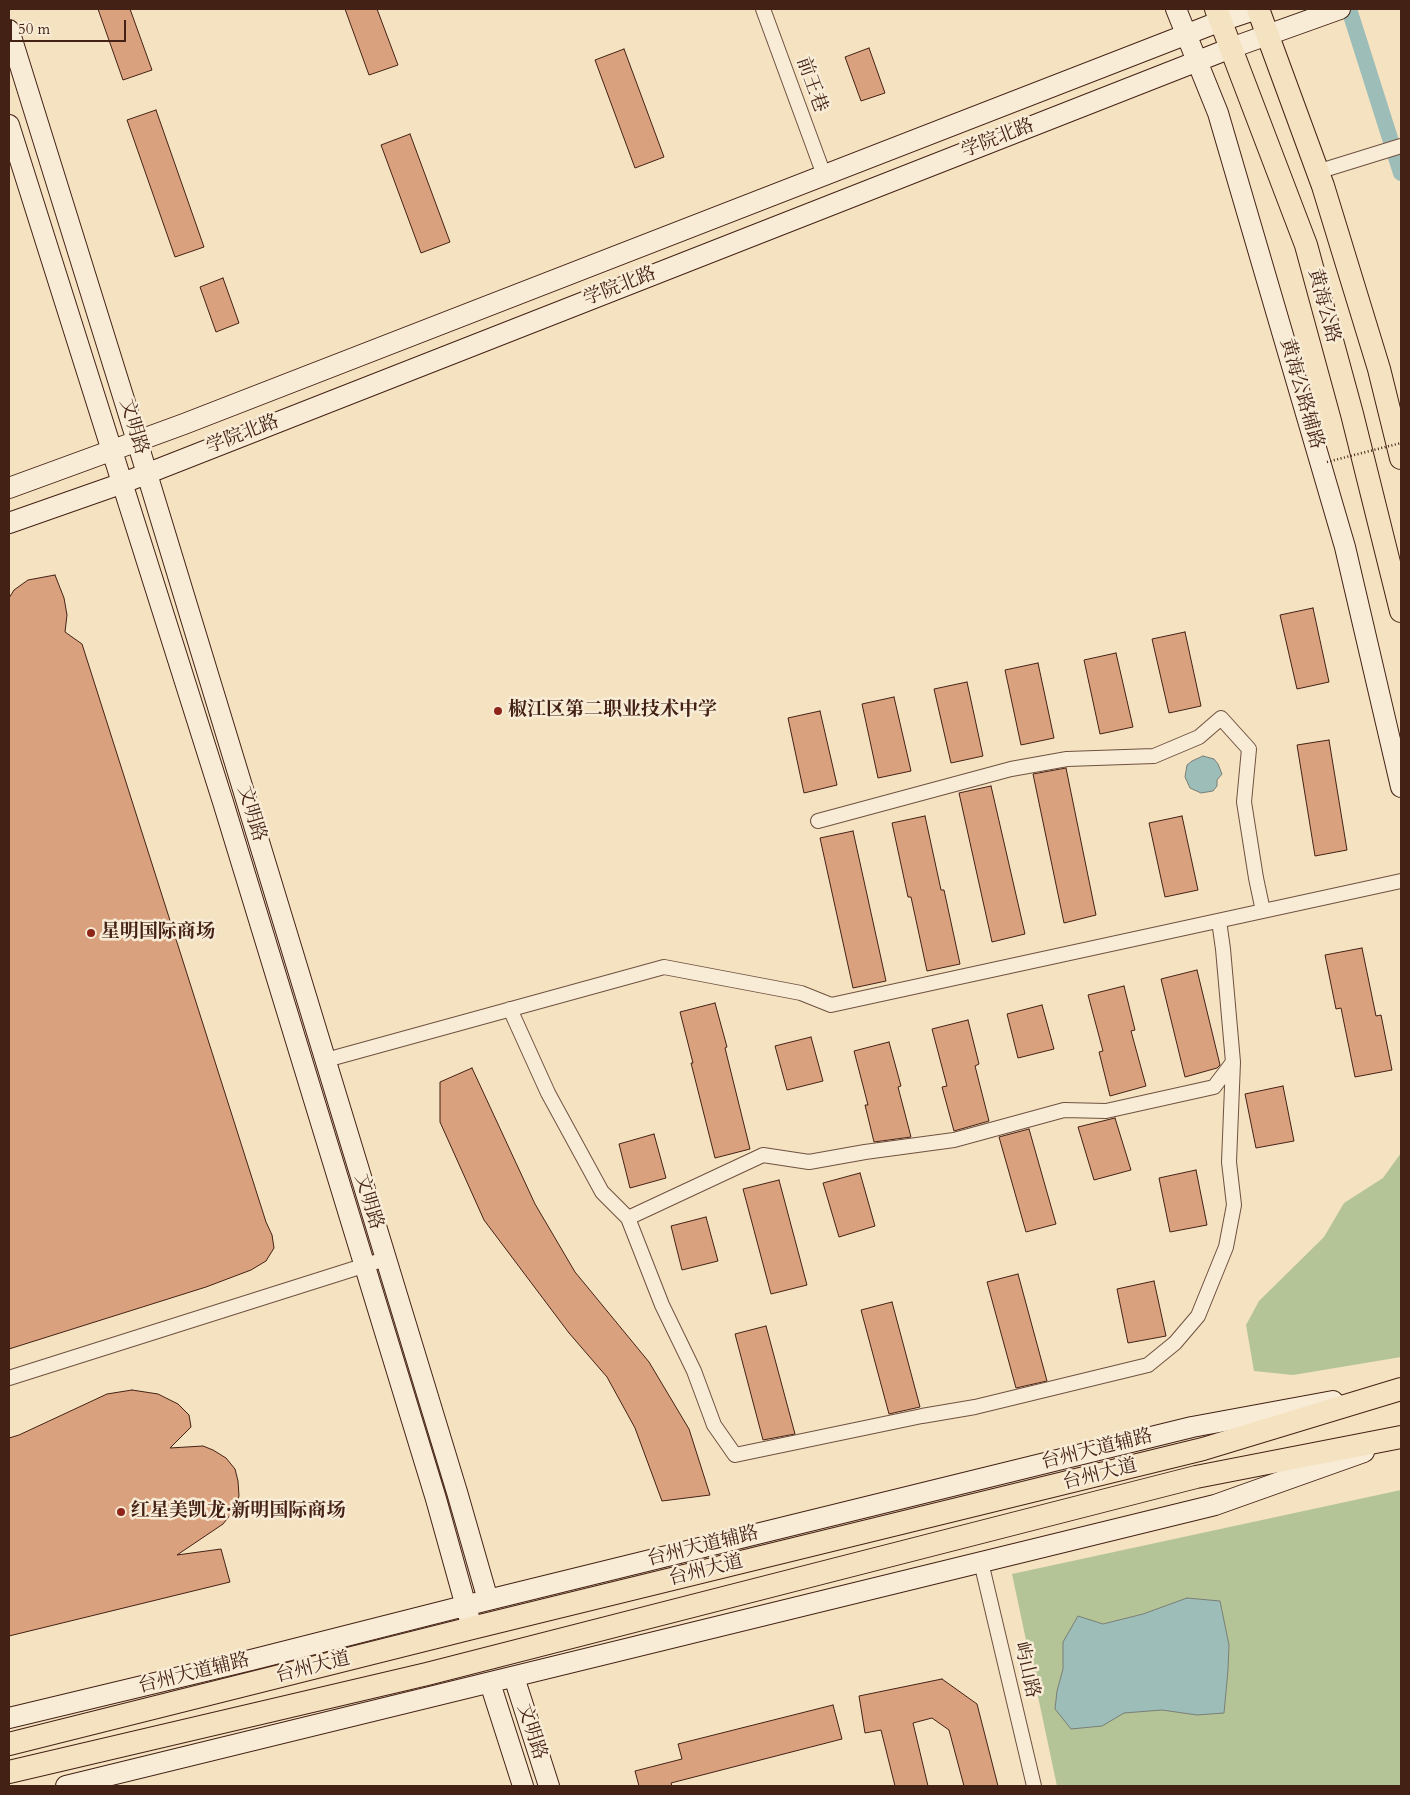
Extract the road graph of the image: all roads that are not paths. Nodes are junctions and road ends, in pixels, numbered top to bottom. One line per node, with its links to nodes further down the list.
1 (764, 9): 14 (street, 前王巷)
2 (1176, 9): 7 (main road, 黄海公路辅路)
3 (1257, 9): 5 (main road, 学院北路); 8 (main road, 黄海公路)
4 (1340, 9): 8 (main road, 学院北路)
5 (1218, 15): 7 (main road, 学院北路); 9 (main road, 黄海公路)
6 (9, 30): 15 (main road, 文明路)
7 (1186, 34): 10 (main road, 黄海公路辅路); 14 (main road, 学院北路)
8 (1267, 34): 9 (main road, 学院北路); 13 (main road, 黄海公路)
9 (1231, 48): 10 (main road, 学院北路); 22 (main road, 黄海公路)
10 (1197, 61): 18 (main road, 学院北路); 23 (main road, 黄海公路辅路)
11 (9, 125): 16 (main road, 文明路)
12 (1401, 146): 13 (street)
13 (1317, 172): 17 (main road, 黄海公路)
14 (824, 175): 15 (main road, 学院北路)
15 (137, 441): 16 (main road, 学院北路); 18 (main road, 文明路)
16 (111, 451): 19 (main road, 文明路); 20 (main road, 学院北路)
17 (1401, 458)
18 (147, 473): 19 (main road, 学院北路); 29 (main road, 文明路)
19 (123, 483): 21 (main road, 学院北路); 33 (main road, 文明路)
20 (9, 488)
21 (9, 523)
22 (1401, 612)
23 (1401, 787)
24 (818, 821): 26 (street)
25 (1401, 881): 26 (street)
26 (1263, 911): 27 (street)
27 (1219, 921): 28 (street); 30 (street)
28 (510, 1009): 29 (street); 31 (street)
29 (326, 1060): 32 (main road, 文明路)
30 (1233, 1062): 31 (street); 31 (street)
31 (628, 1218)
32 (385, 1259): 33 (street); 37 (main road, 文明路)
33 (364, 1265): 34 (street); 38 (main road, 文明路)
34 (9, 1378)
35 (1401, 1389): 40 (main road, 台州大道辅路); 42 (main road, 台州大道)
36 (1401, 1438): 39 (main road); 49 (main road, 台州大道)
37 (458, 1492): 38 (main road); 40 (main road, 文明路)
38 (436, 1499): 41 (main road, 文明路)
39 (982, 1562): 43 (main road); 53 (street, 屿山路)
40 (488, 1600): 41 (main road, 台州大道辅路)
41 (466, 1606): 42 (main road, 文明路); 45 (main road, 台州大道辅路)
42 (472, 1628): 47 (main road, 台州大道)
43 (514, 1677): 44 (main road); 46 (main road, 文明路)
44 (490, 1683): 48 (main road, 文明路); 50 (main road)
45 (9, 1718)
46 (534, 1739): 48 (main road); 52 (main road, 文明路)
47 (9, 1744)
48 (510, 1745): 51 (main road, 文明路)
49 (9, 1772)
50 (66, 1786)
51 (523, 1786)
52 (549, 1786)
53 (1034, 1786)

